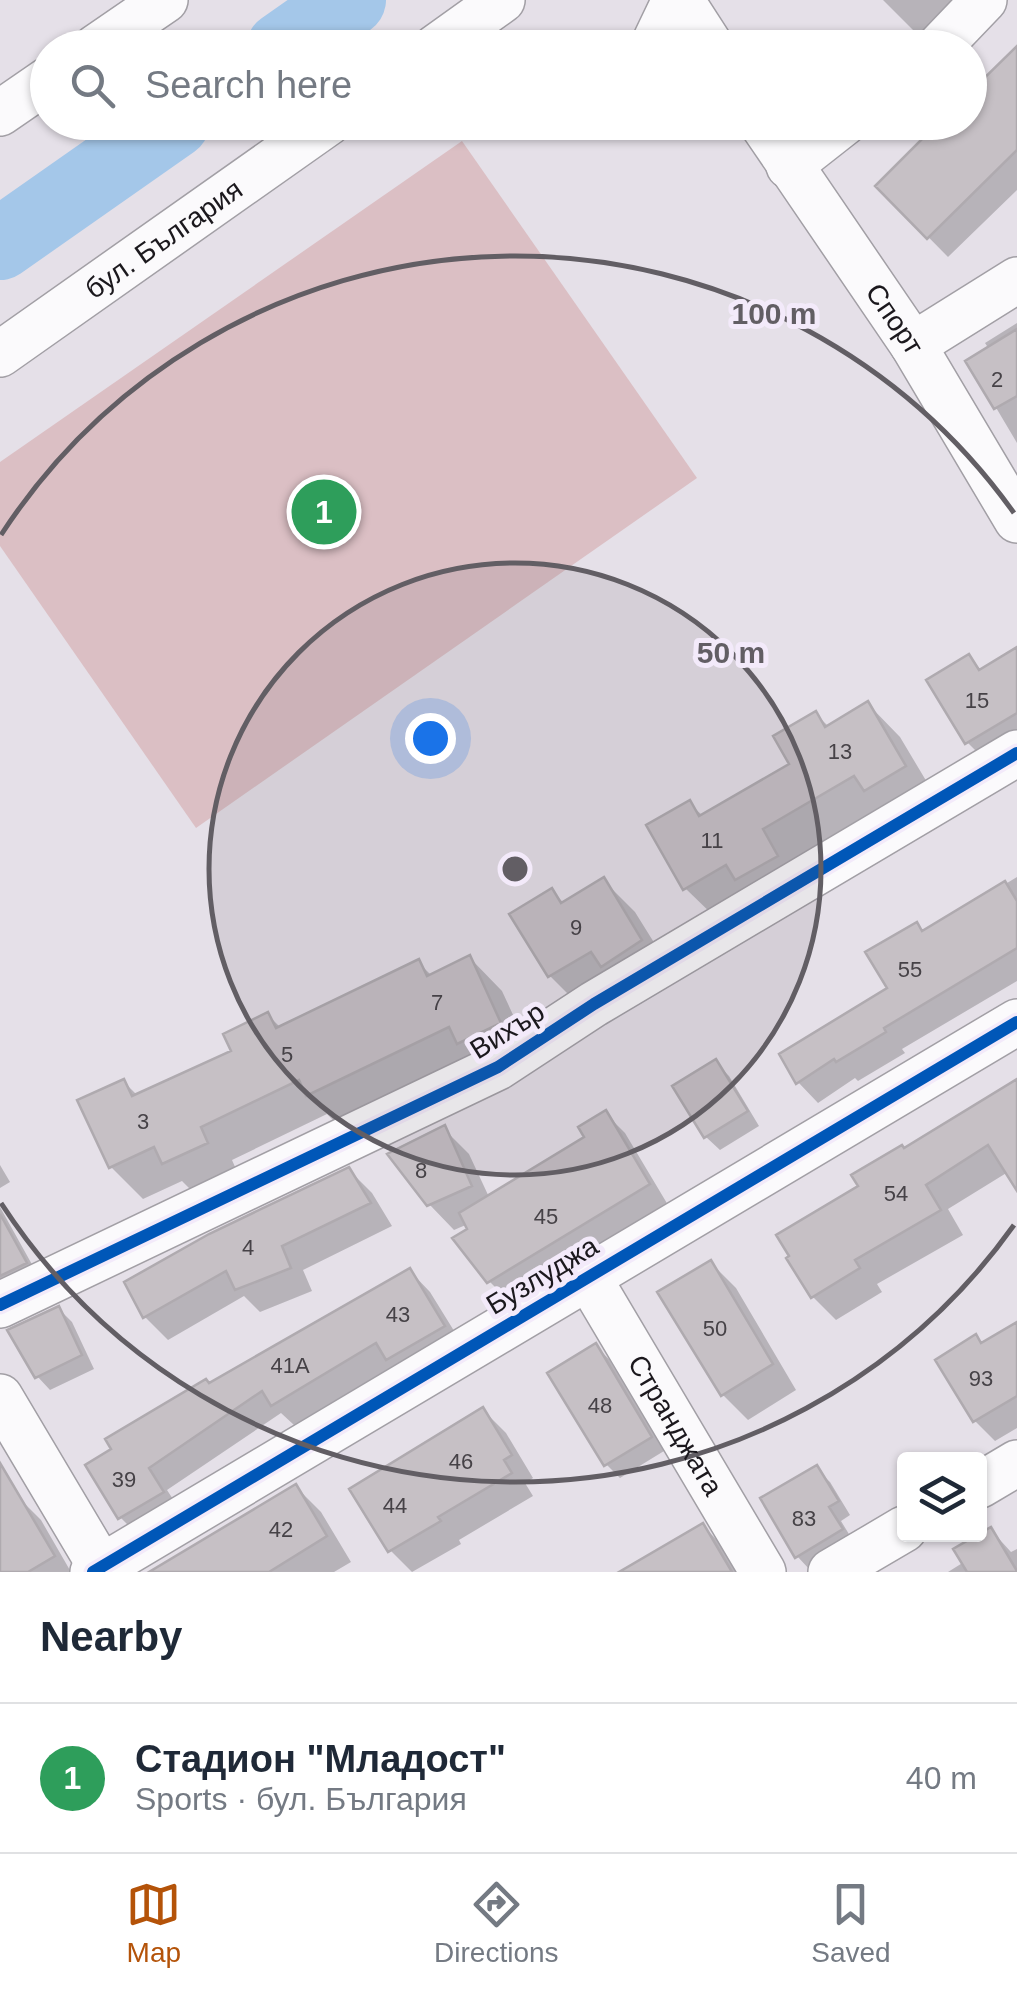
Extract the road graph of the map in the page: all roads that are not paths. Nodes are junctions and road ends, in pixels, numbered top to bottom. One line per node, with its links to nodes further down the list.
1 (165, 0): 5 (street)
2 (502, 0): 6 (street)
3 (678, 0): 7 (street); 8 (street)
4 (984, 0): 9 (street)
5 (122, 30)
6 (460, 30)
7 (662, 30)
8 (699, 30)
9 (955, 30)
10 (30, 92): 11 (street)
11 (0, 112)
12 (303, 140): 18 (street, бул. България)
13 (773, 140): 15 (street, Спорт)
14 (822, 140): 15 (street)
15 (790, 166): 17 (street, Спорт)
16 (1017, 280): 17 (street)
17 (913, 345): 19 (street, Спорт)
18 (0, 354)
19 (1017, 520)
20 (1017, 753): 23 (street, Вихър)
21 (1017, 1022): 22 (street, Бузлуджа)
22 (588, 1277): 28 (street, Бузлуджа); 29 (street, Странджата)
23 (0, 1305)
24 (0, 1397): 28 (street)
25 (1017, 1462): 26 (street)
26 (987, 1481)
27 (897, 1533): 30 (street)
28 (100, 1570)
29 (763, 1572)
30 (832, 1572)

